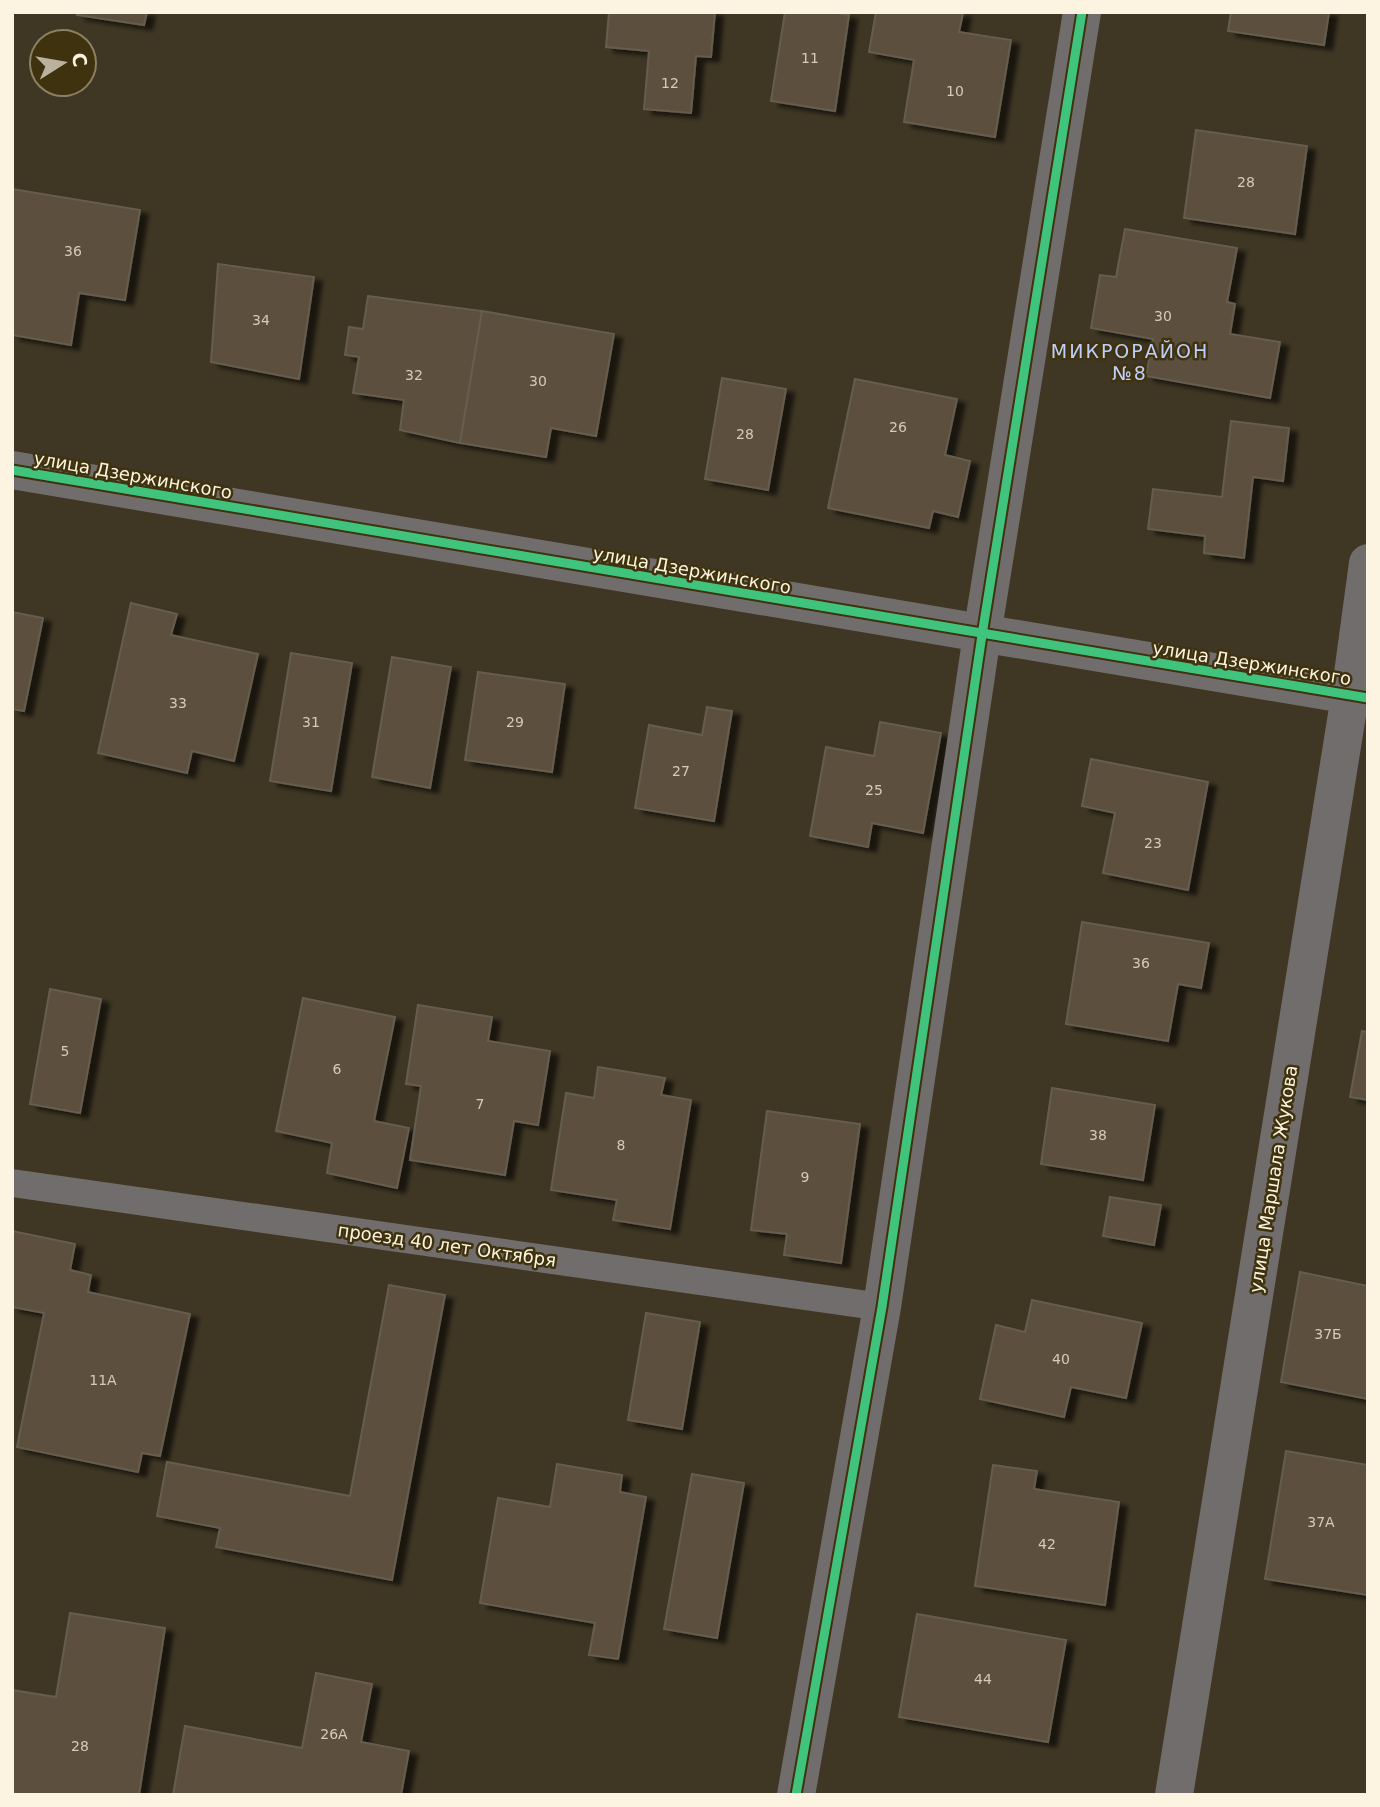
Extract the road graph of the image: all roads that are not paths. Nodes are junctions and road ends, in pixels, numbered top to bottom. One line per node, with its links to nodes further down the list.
1 (1082, 12): 4 (street)
2 (12, 470): 4 (street, улица Дзержинского)
3 (1368, 563): 5 (street, улица Маршала Жукова)
4 (982, 635): 5 (street, улица Дзержинского); 7 (street)
5 (1359, 697): 9 (street, улица Маршала Жукова)
6 (12, 1184): 7 (lane, проезд 40 лет Октября)
7 (882, 1307): 8 (street)
8 (796, 1795)
9 (1174, 1795)

